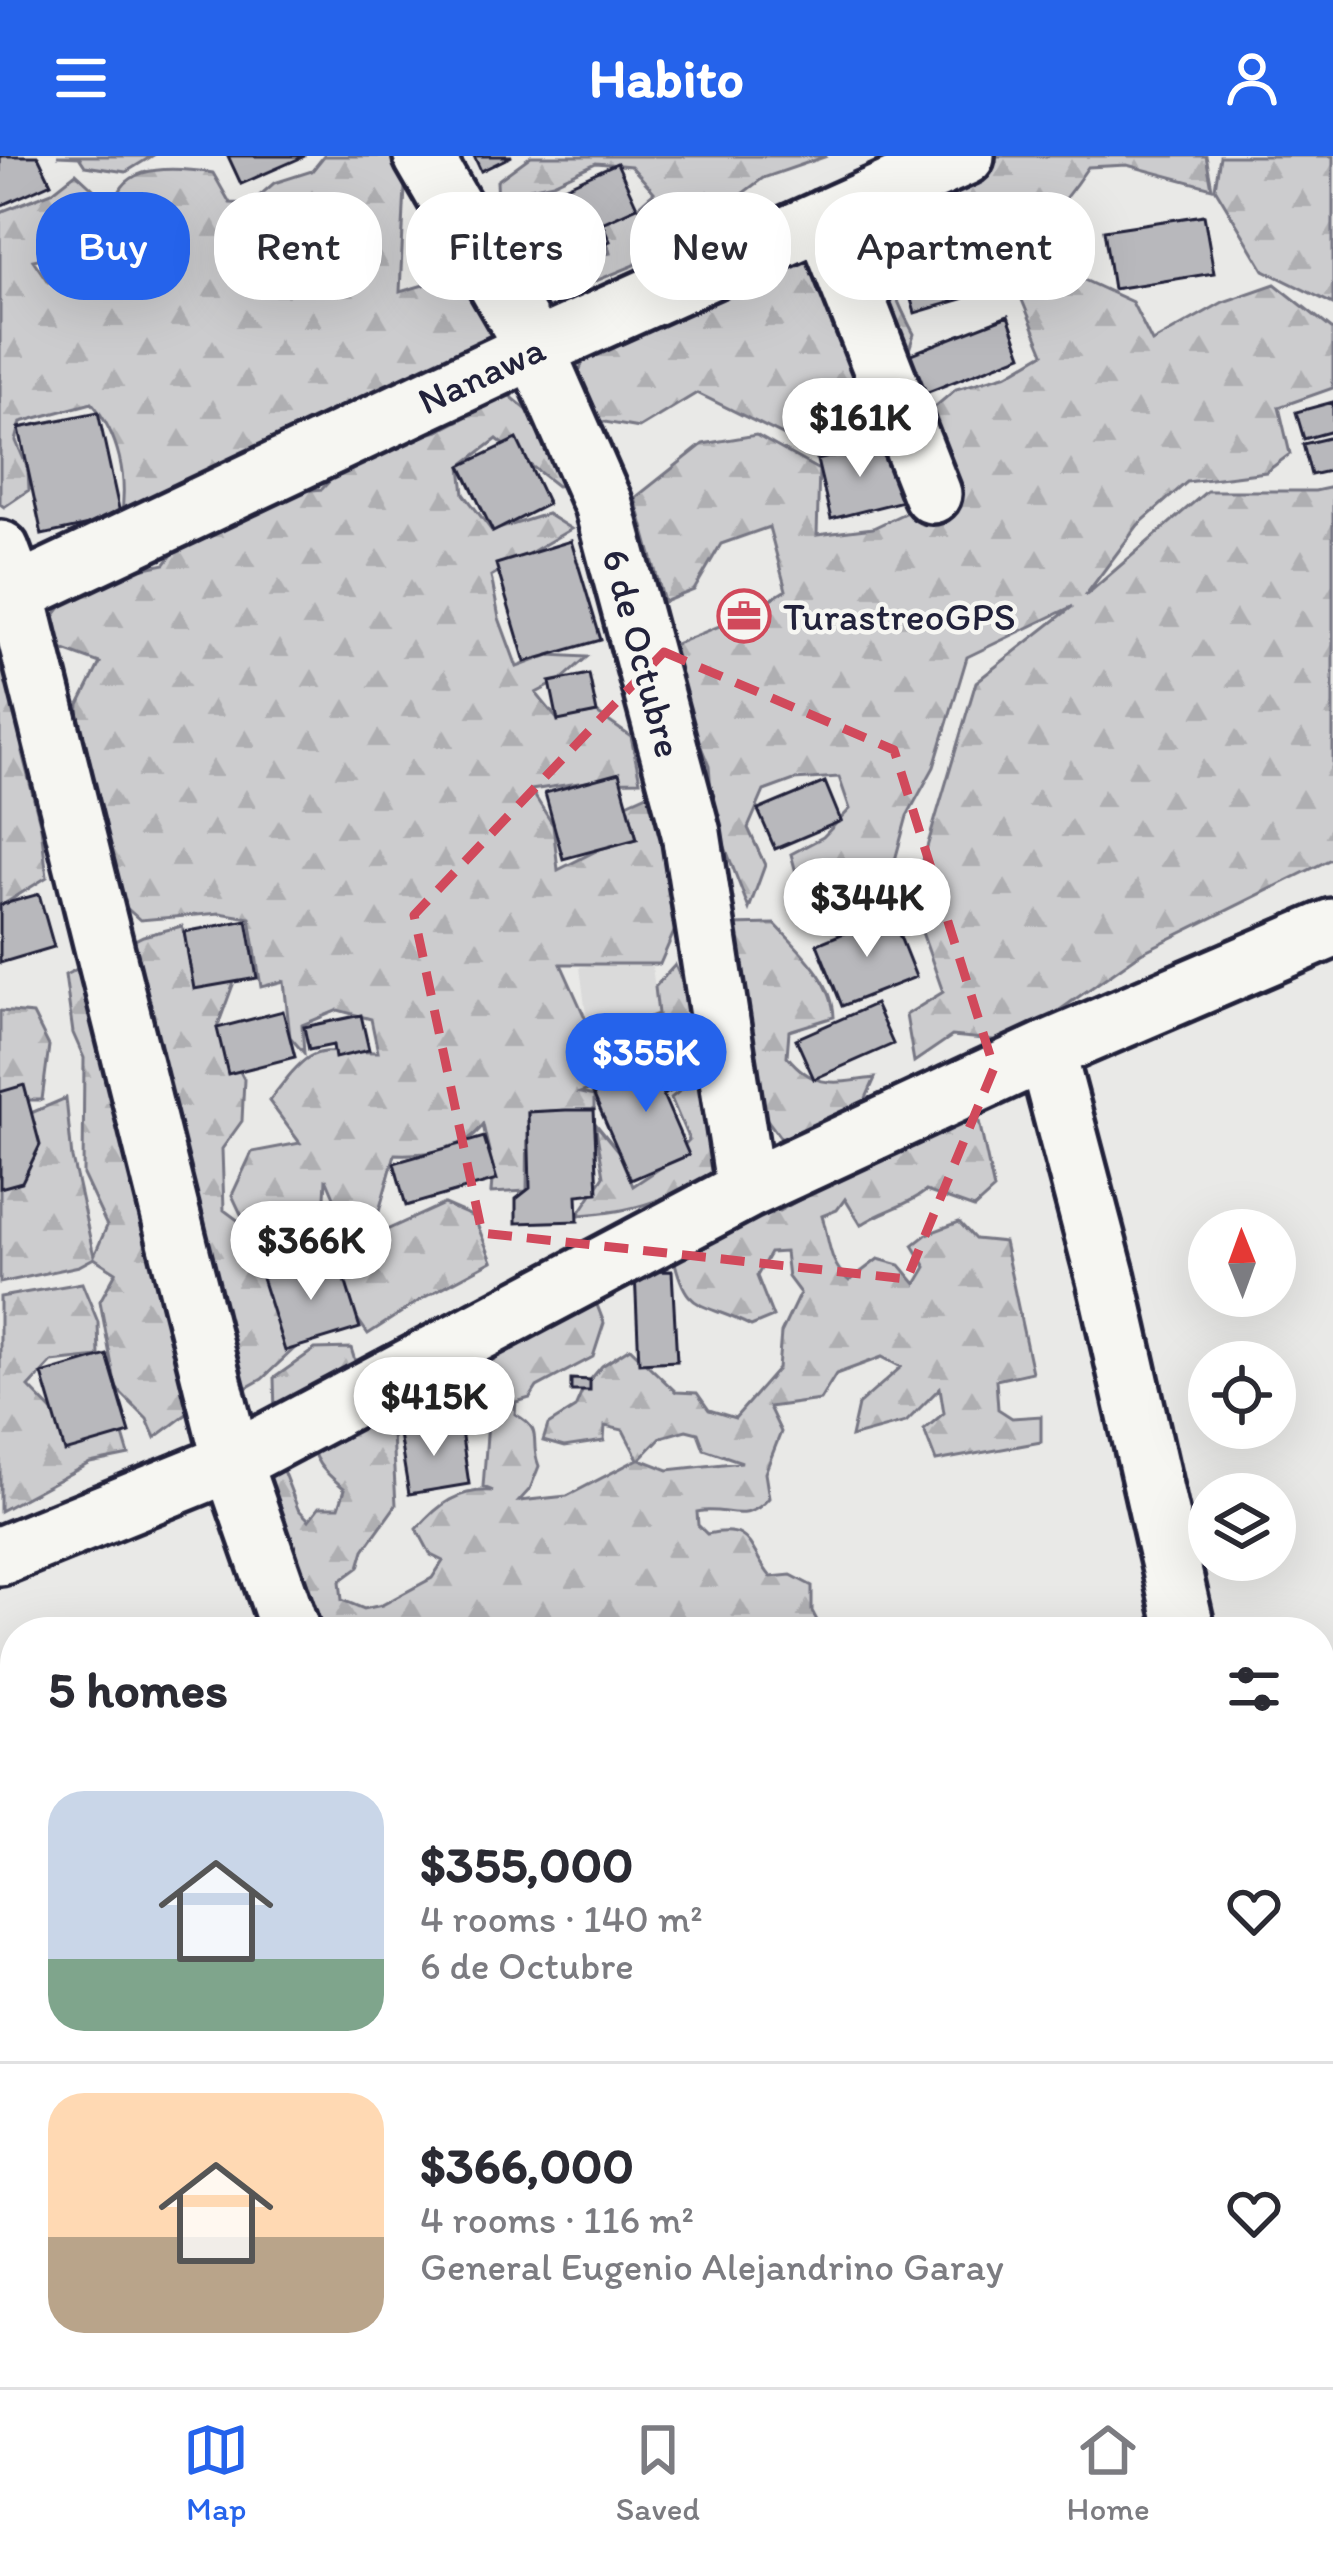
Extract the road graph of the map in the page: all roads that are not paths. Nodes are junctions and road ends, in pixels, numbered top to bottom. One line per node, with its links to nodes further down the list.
1 (423, 156): 6 (street, 6 de Octubre)
2 (965, 156): 3 (street, Nanawa)
3 (884, 192)
4 (815, 223): 6 (street, Nanawa)
5 (856, 300): 7 (street)
6 (535, 349): 8 (street, Nanawa); 11 (street, 6 de Octubre)
7 (932, 494)
8 (5, 581): 12 (street)
9 (1333, 928): 10 (street)
10 (1046, 1052): 11 (street); 15 (street)
11 (746, 1190): 12 (street)
12 (232, 1462): 13 (street); 14 (street)
13 (0, 1556)
14 (286, 1617)
15 (1183, 1617)

